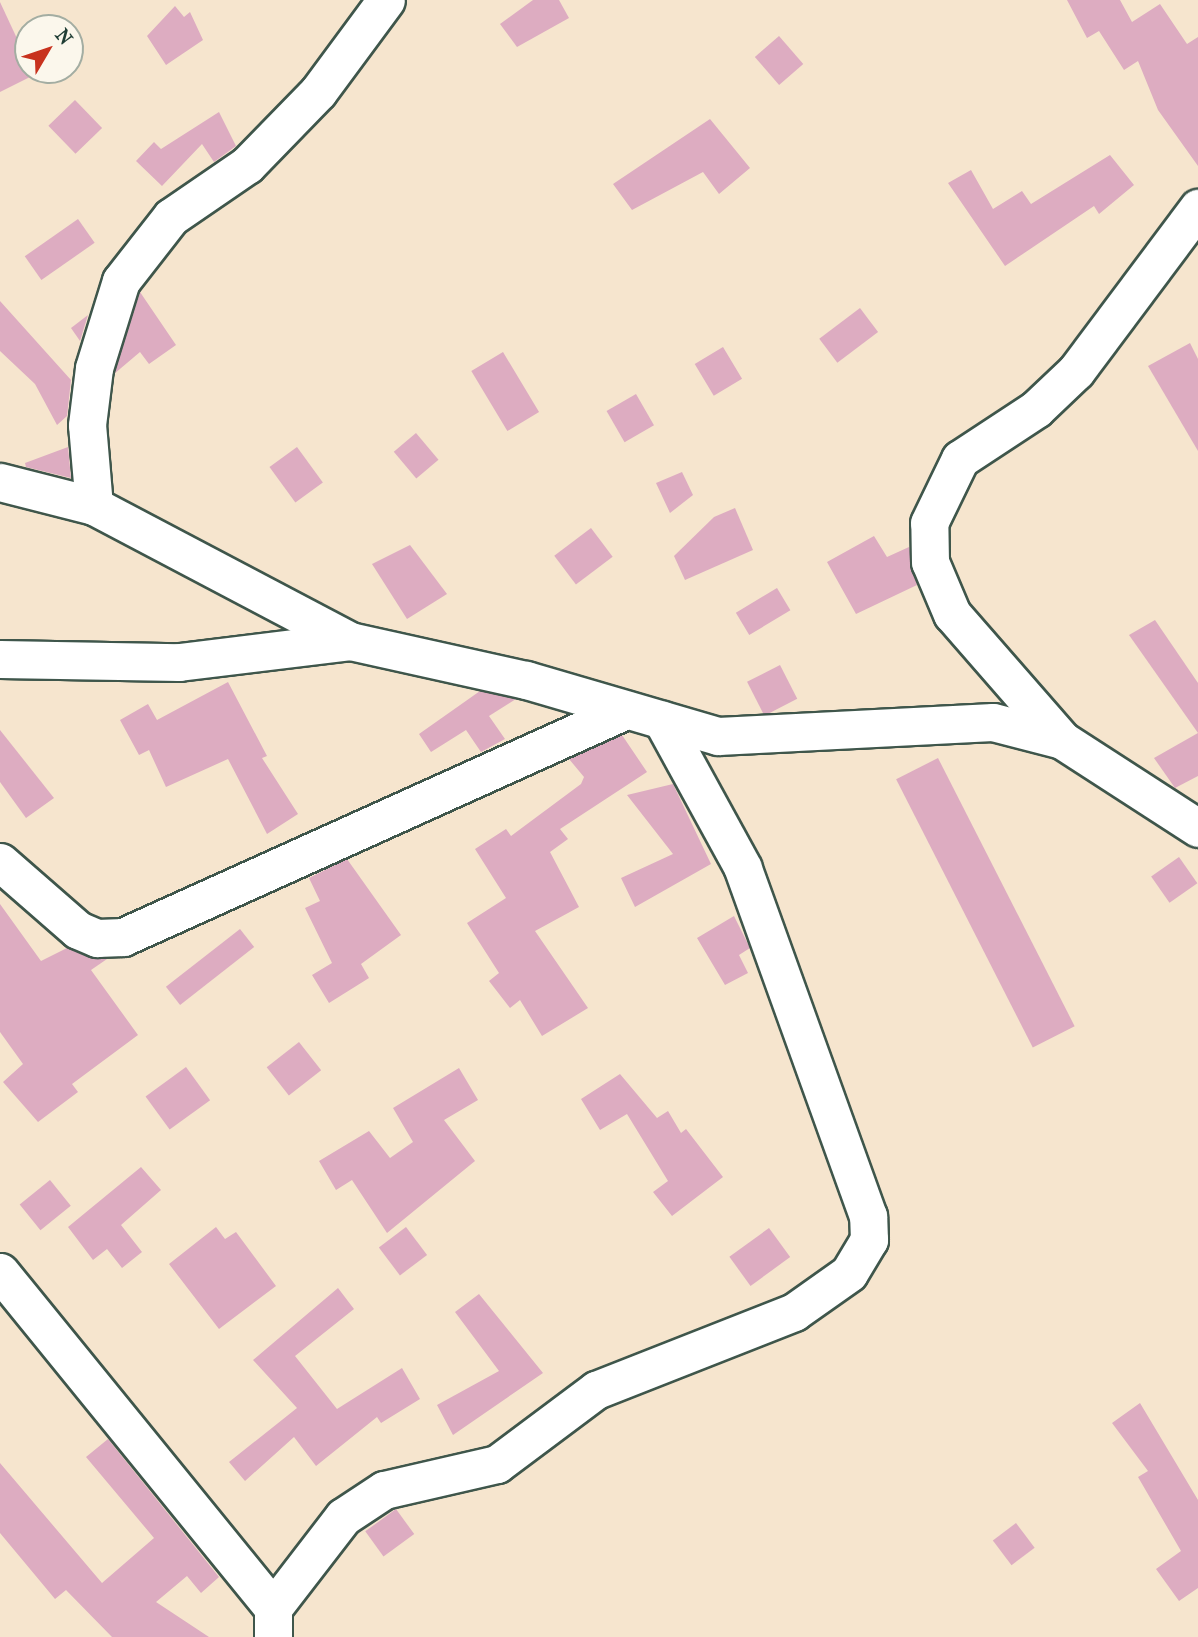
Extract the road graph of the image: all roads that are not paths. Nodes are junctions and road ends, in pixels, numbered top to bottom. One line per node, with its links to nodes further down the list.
1 (386, 0): 4 (street)
2 (1198, 208): 9 (street)
3 (0, 482): 4 (street)
4 (94, 506): 5 (street)
5 (350, 641): 6 (street); 7 (street)
6 (0, 659)
7 (626, 710): 8 (street); 11 (street)
8 (663, 720): 9 (street); 13 (street)
9 (1062, 740): 10 (street)
10 (1198, 828)
11 (0, 862)
12 (0, 1272): 13 (street)
13 (273, 1622)

